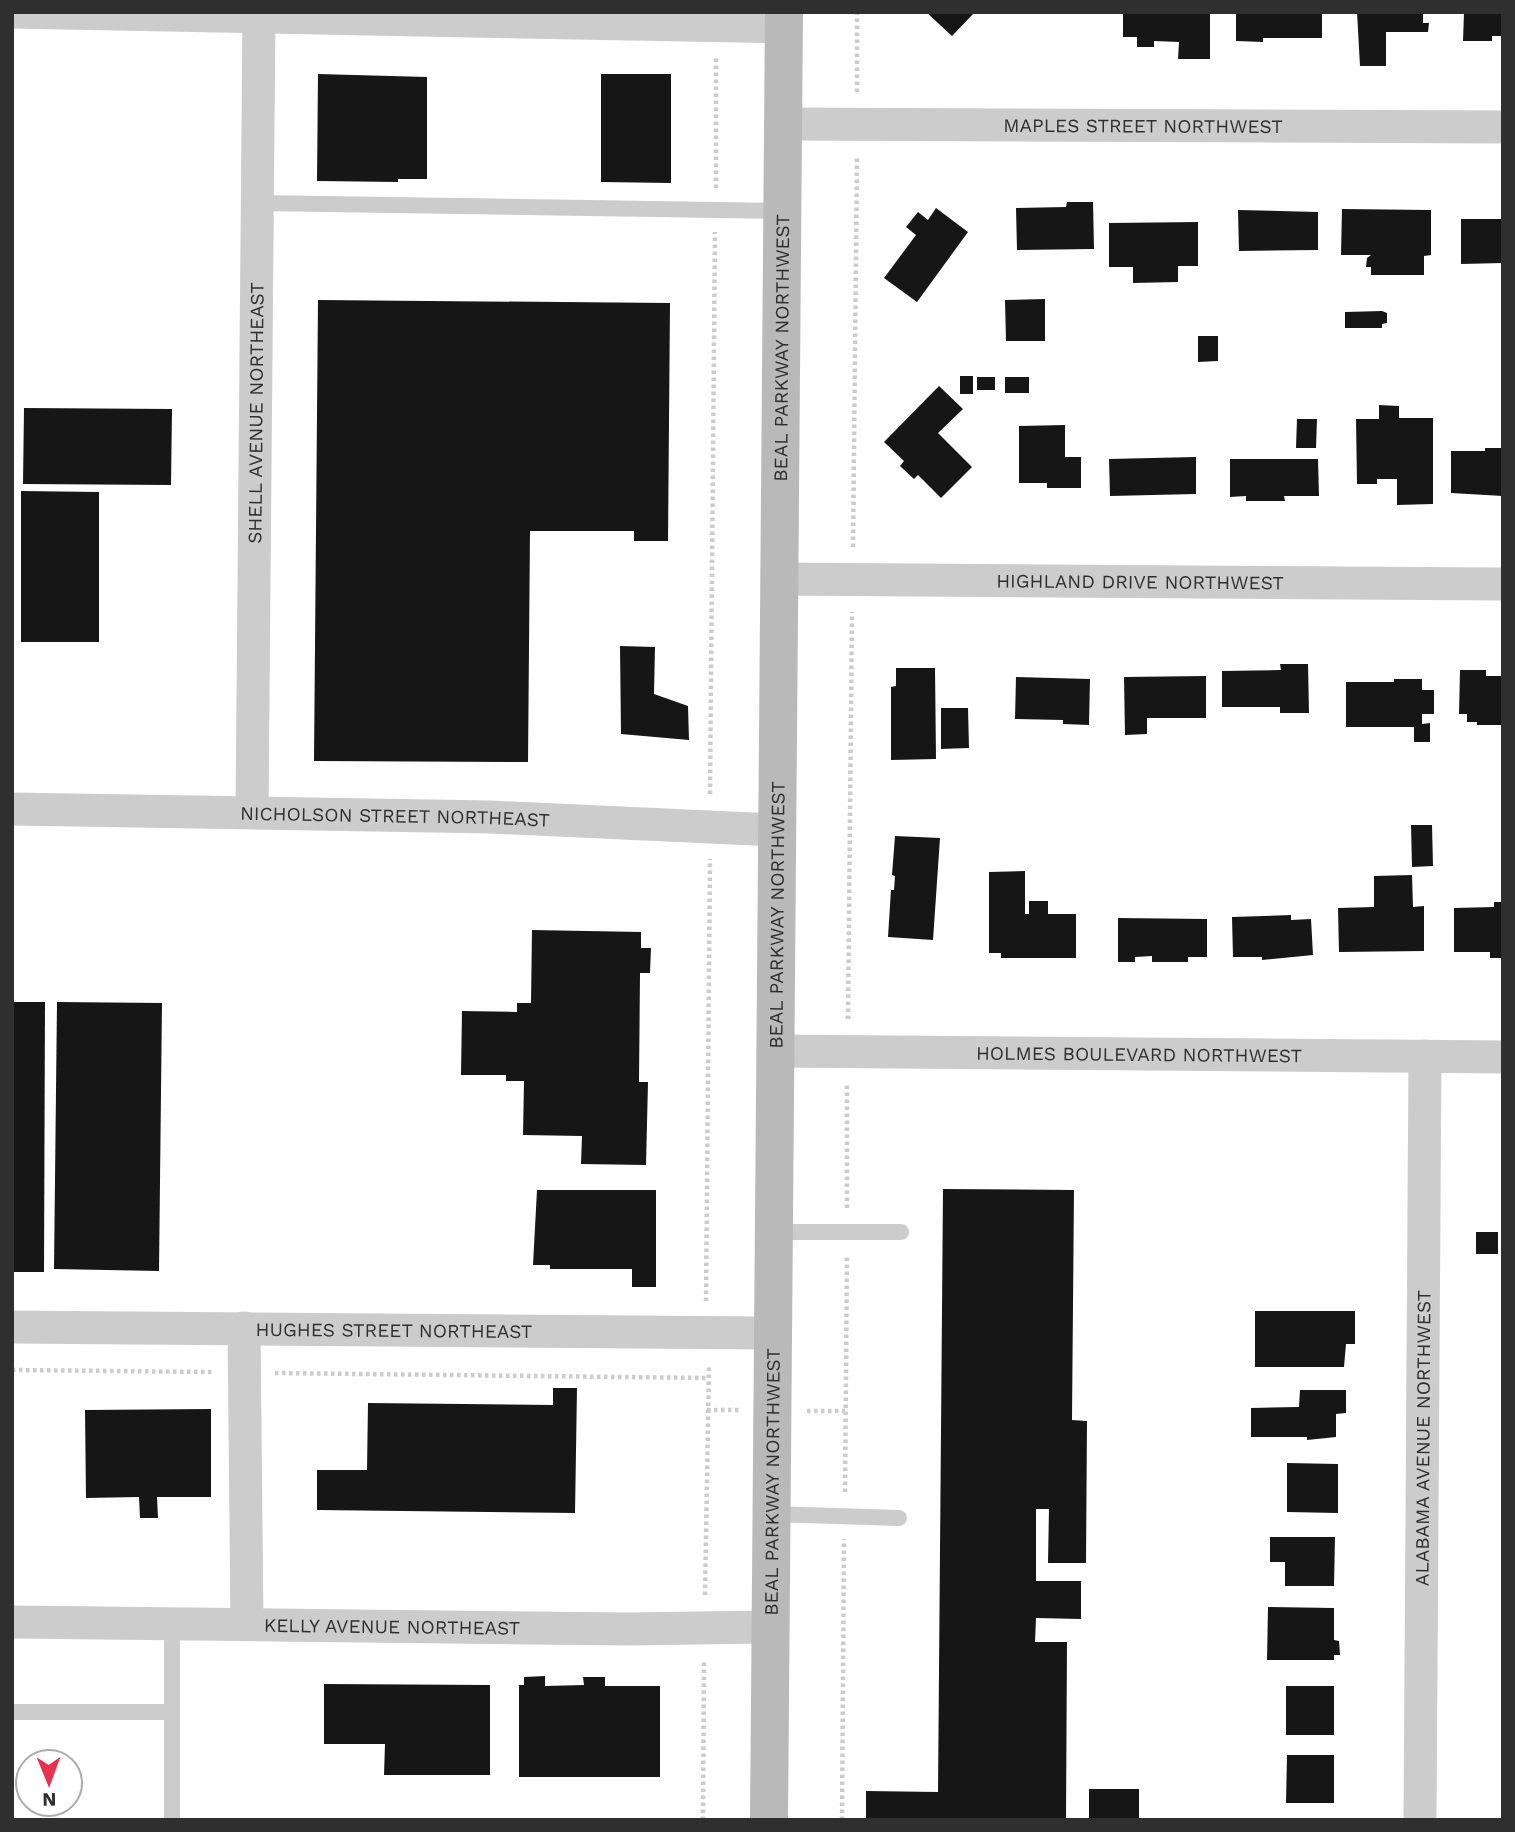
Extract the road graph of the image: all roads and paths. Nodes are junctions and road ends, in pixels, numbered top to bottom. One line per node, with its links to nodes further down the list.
1 (12, 12): 3 (street)
2 (857, 12): 7 (path)
3 (259, 14): 5 (street); 9 (street, SHELL AVENUE NORTHEAST)
4 (784, 20): 5 (street); 6 (main road, BEAL PARKWAY NORTHWEST)
5 (717, 26): 10 (path)
6 (783, 124): 7 (street, MAPLES STREET NORTHWEST); 11 (main road, BEAL PARKWAY NORTHWEST)
7 (857, 124): 8 (street, MAPLES STREET NORTHWEST); 13 (path)
8 (1503, 127)
9 (257, 203): 10 (lane); 16 (street, SHELL AVENUE NORTHEAST)
10 (715, 210): 11 (lane); 17 (path)
11 (782, 211): 12 (main road, BEAL PARKWAY NORTHWEST)
12 (778, 579): 13 (street, HIGHLAND DRIVE NORTHWEST); 18 (main road, BEAL PARKWAY NORTHWEST)
13 (852, 580): 14 (street, HIGHLAND DRIVE NORTHWEST); 20 (path)
14 (1503, 584)
15 (12, 809): 16 (street, NICHOLSON STREET NORTHEAST)
16 (252, 812): 17 (street, NICHOLSON STREET NORTHEAST)
17 (710, 827): 18 (street, NICHOLSON STREET NORTHEAST); 28 (path)
18 (776, 830): 19 (main road, BEAL PARKWAY NORTHWEST)
19 (775, 1051): 20 (street, HOLMES BOULEVARD NORTHWEST); 23 (main road, BEAL PARKWAY NORTHWEST)
20 (848, 1052): 21 (street, HOLMES BOULEVARD NORTHWEST); 24 (path)
21 (1425, 1056): 22 (street, HOLMES BOULEVARD NORTHWEST); 47 (street, ALABAMA AVENUE NORTHWEST)
22 (1503, 1057)
23 (774, 1232): 24 (lane); 29 (main road, BEAL PARKWAY NORTHWEST)
24 (847, 1232): 25 (lane); 34 (path)
25 (901, 1232)
26 (12, 1327): 27 (street, HUGHES STREET NORTHEAST)
27 (244, 1328): 28 (street, HUGHES STREET NORTHEAST); 31 (street)
28 (710, 1332): 29 (street, HUGHES STREET NORTHEAST); 32 (path)
29 (773, 1333): 33 (main road, BEAL PARKWAY NORTHWEST)
30 (12, 1370): 31 (path)
31 (244, 1372): 32 (path); 38 (street)
32 (708, 1378): 40 (path)
33 (771, 1514): 34 (lane); 39 (main road, BEAL PARKWAY NORTHWEST)
34 (845, 1516): 35 (lane); 46 (path)
35 (899, 1518)
36 (12, 1622): 37 (street, KELLY AVENUE NORTHEAST)
37 (172, 1623): 38 (street, KELLY AVENUE NORTHEAST); 42 (lane)
38 (247, 1624): 40 (street, KELLY AVENUE NORTHEAST)
39 (769, 1627): 40 (street, KELLY AVENUE NORTHEAST); 45 (main road, BEAL PARKWAY NORTHWEST)
40 (705, 1628): 44 (path)
41 (12, 1712): 42 (lane)
42 (172, 1712): 43 (lane)
43 (173, 1820)
44 (703, 1820)
45 (769, 1820)
46 (842, 1820)
47 (1420, 1820)

